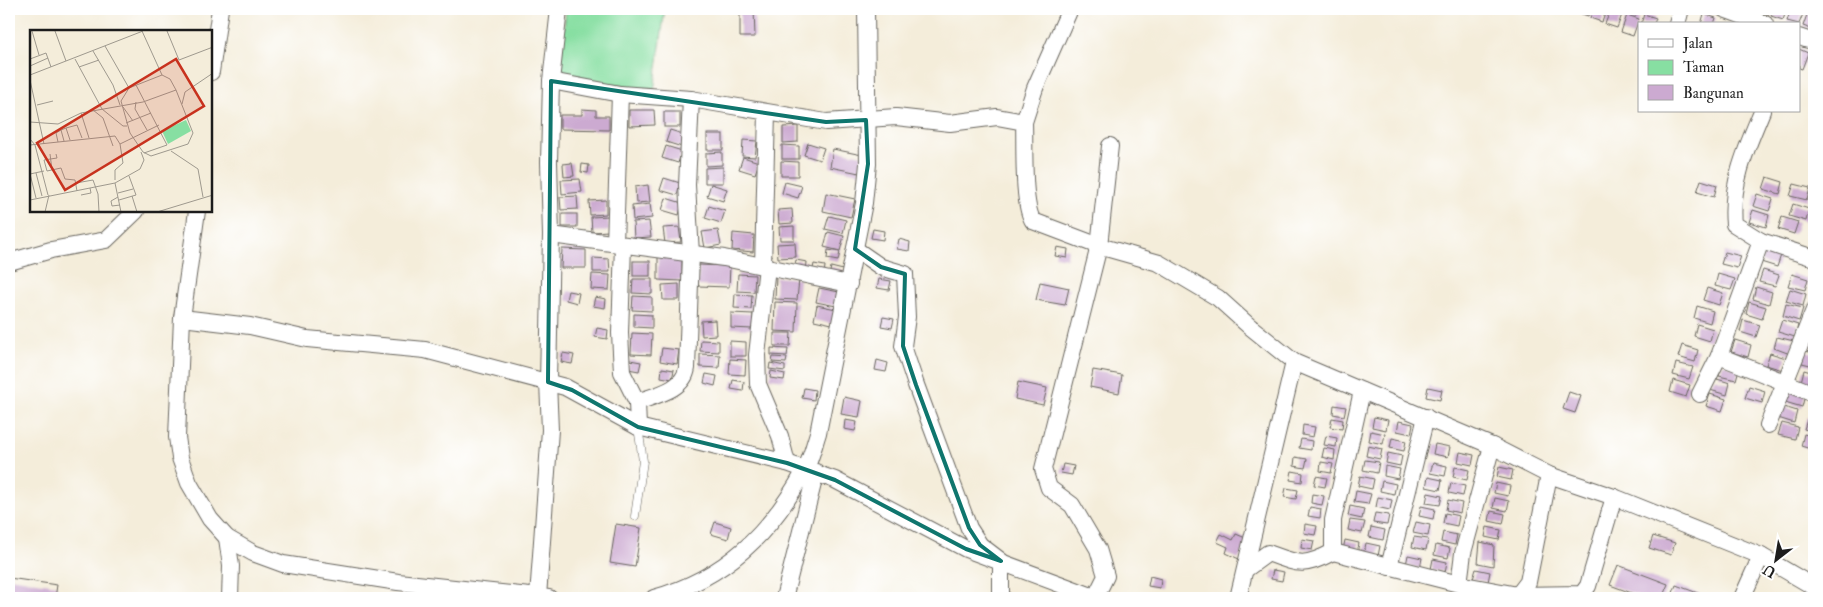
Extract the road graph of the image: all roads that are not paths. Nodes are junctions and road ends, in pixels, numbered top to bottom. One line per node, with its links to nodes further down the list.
1 (220, 9): 9 (street)
2 (559, 9): 10 (street)
3 (866, 9): 15 (street)
4 (1070, 9): 16 (street)
5 (1681, 9): 7 (street)
6 (1724, 9): 8 (street)
7 (1678, 22)
8 (1759, 22)
9 (212, 65)
10 (551, 81): 11 (street); 20 (street)
11 (620, 94): 12 (street); 22 (street)
12 (691, 99): 14 (street); 25 (street)
13 (1762, 112): 21 (street)
14 (767, 113): 15 (street); 28 (street)
15 (866, 120): 16 (street); 24 (street)
16 (1024, 122): 23 (street)
17 (1110, 146): 23 (street)
18 (135, 212): 27 (street)
19 (197, 212): 31 (street)
20 (551, 235): 22 (street); 34 (street)
21 (1760, 241): 26 (street); 32 (street)
22 (619, 244): 25 (street); 39 (street)
23 (1100, 246): 33 (street); 63 (street)
24 (855, 250): 29 (street); 52 (street)
25 (690, 254): 28 (street); 39 (street)
26 (1814, 258)
27 (9, 262)
28 (765, 267): 29 (street); 44 (street)
29 (849, 284): 45 (street)
30 (1814, 310): 35 (street)
31 (182, 318): 34 (street); 49 (street)
32 (1719, 356): 35 (street); 37 (street)
33 (1294, 362): 36 (street); 54 (street)
34 (548, 382): 42 (street); 58 (street)
35 (1786, 383): 38 (street); 41 (street)
36 (1362, 391): 40 (street); 50 (street)
37 (1700, 394)
38 (1814, 394)
39 (637, 402): 42 (street)
40 (1426, 417): 43 (street); 53 (street)
41 (1768, 425)
42 (638, 427): 44 (street); 48 (lane)
43 (1492, 446): 46 (street); 55 (street)
44 (787, 463): 45 (street)
45 (811, 471): 52 (street); 60 (street); 61 (street)
46 (1549, 474): 47 (street); 57 (street)
47 (1614, 497): 51 (street); 57 (street)
48 (636, 516)
49 (228, 538): 58 (street); 59 (street)
50 (1333, 552): 53 (street); 54 (street)
51 (1761, 556): 56 (street); 65 (street)
52 (1001, 561): 62 (street); 63 (street)
53 (1389, 568): 55 (street)
54 (1246, 569): 64 (street)
55 (1459, 584): 57 (street)
56 (1814, 587)
57 (1518, 595)
58 (543, 597)
59 (230, 598)
60 (654, 598)
61 (784, 598)
62 (1002, 598)
63 (1096, 598)
64 (1238, 598)
65 (1742, 598)

